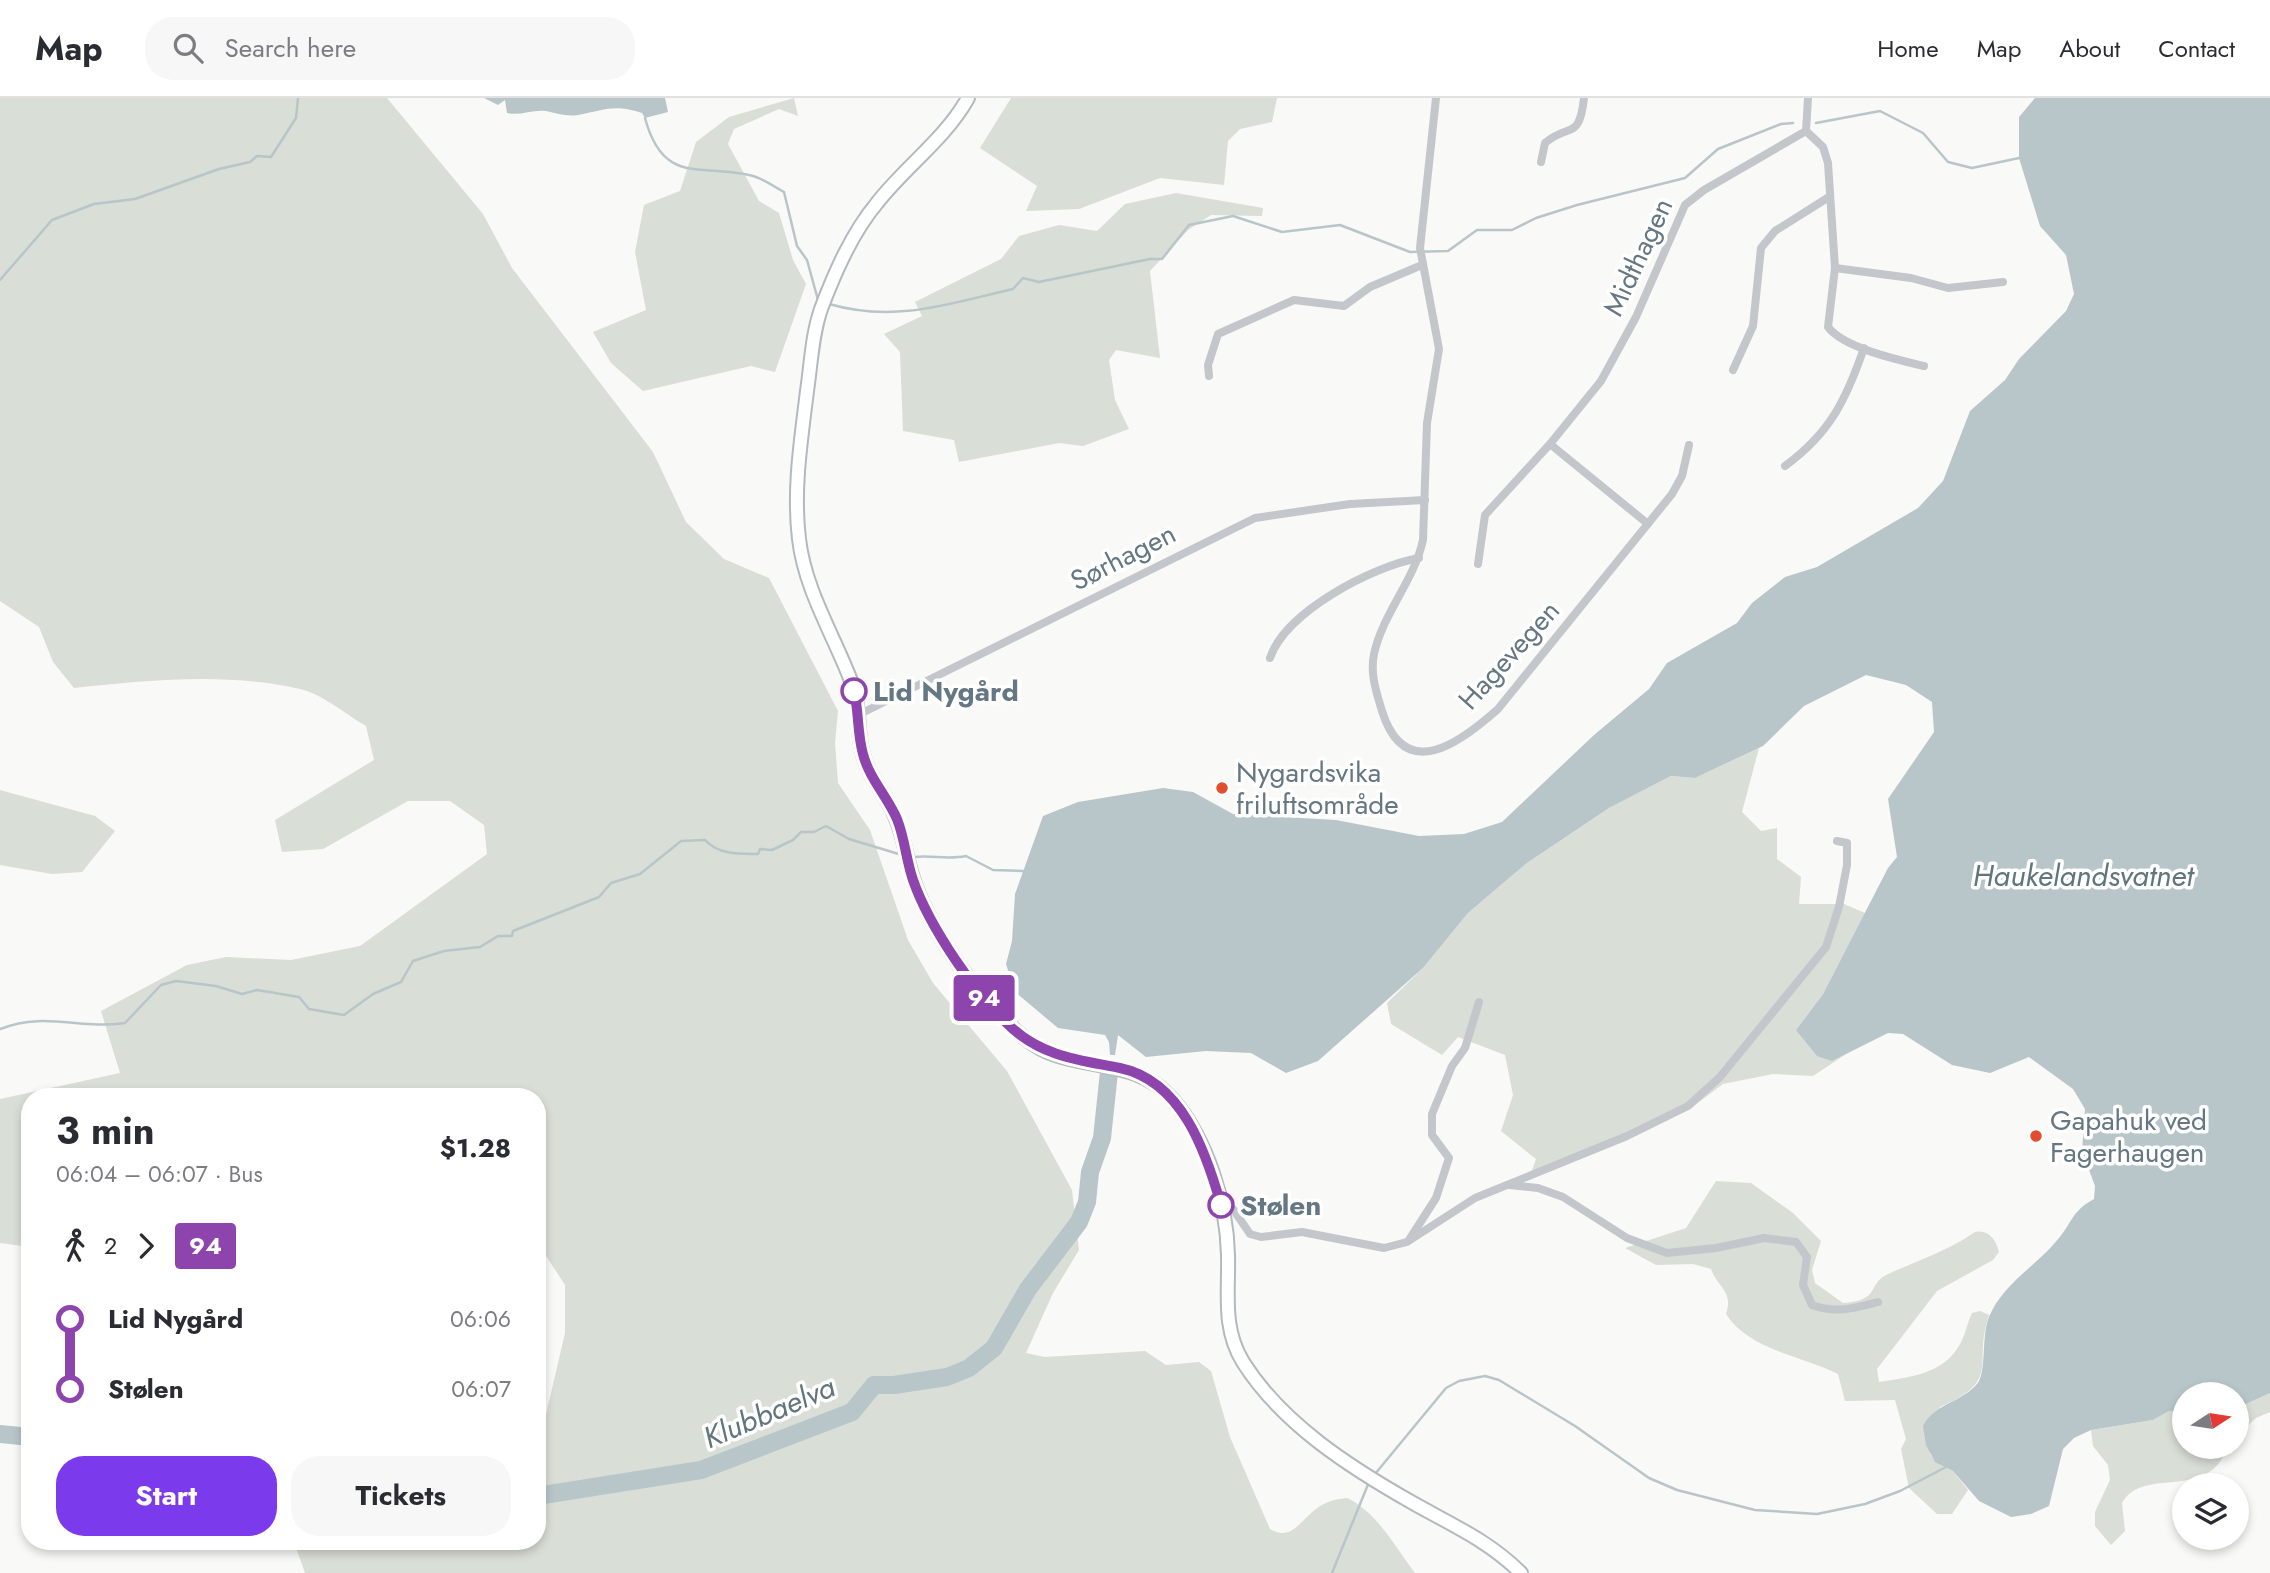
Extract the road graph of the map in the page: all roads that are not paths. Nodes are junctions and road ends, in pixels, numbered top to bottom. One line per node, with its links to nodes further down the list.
1 (968, 98): 23 (main road)
2 (1436, 98): 8 (street, Hagevegen)
3 (1584, 98): 6 (street)
4 (1808, 98): 5 (street)
5 (1806, 131): 7 (street); 15 (street, Midthagen)
6 (1541, 162)
7 (1829, 197): 9 (street); 13 (street)
8 (1421, 257): 14 (street); 18 (street, Hagevegen)
9 (1835, 268): 10 (street); 11 (street)
10 (2003, 282)
11 (1864, 348): 12 (street); 17 (street)
12 (1924, 366)
13 (1733, 370)
14 (1209, 376)
15 (1550, 444): 19 (street); 21 (street, Midthagen)
16 (1689, 446): 19 (street, Hagevegen)
17 (1784, 466)
18 (1425, 500): 20 (street, Hagevegen); 23 (street, Sørhagen)
19 (1648, 524): 20 (street, Hagevegen)
20 (1419, 558): 22 (street)
21 (1478, 564)
22 (1270, 658)
23 (859, 715): 27 (main road)
24 (1837, 841): 26 (street)
25 (1479, 1002): 28 (street)
26 (1506, 1185): 28 (street); 29 (street)
27 (1222, 1209): 28 (street); 30 (main road)
28 (1407, 1242)
29 (1878, 1302)
30 (1521, 1573)

